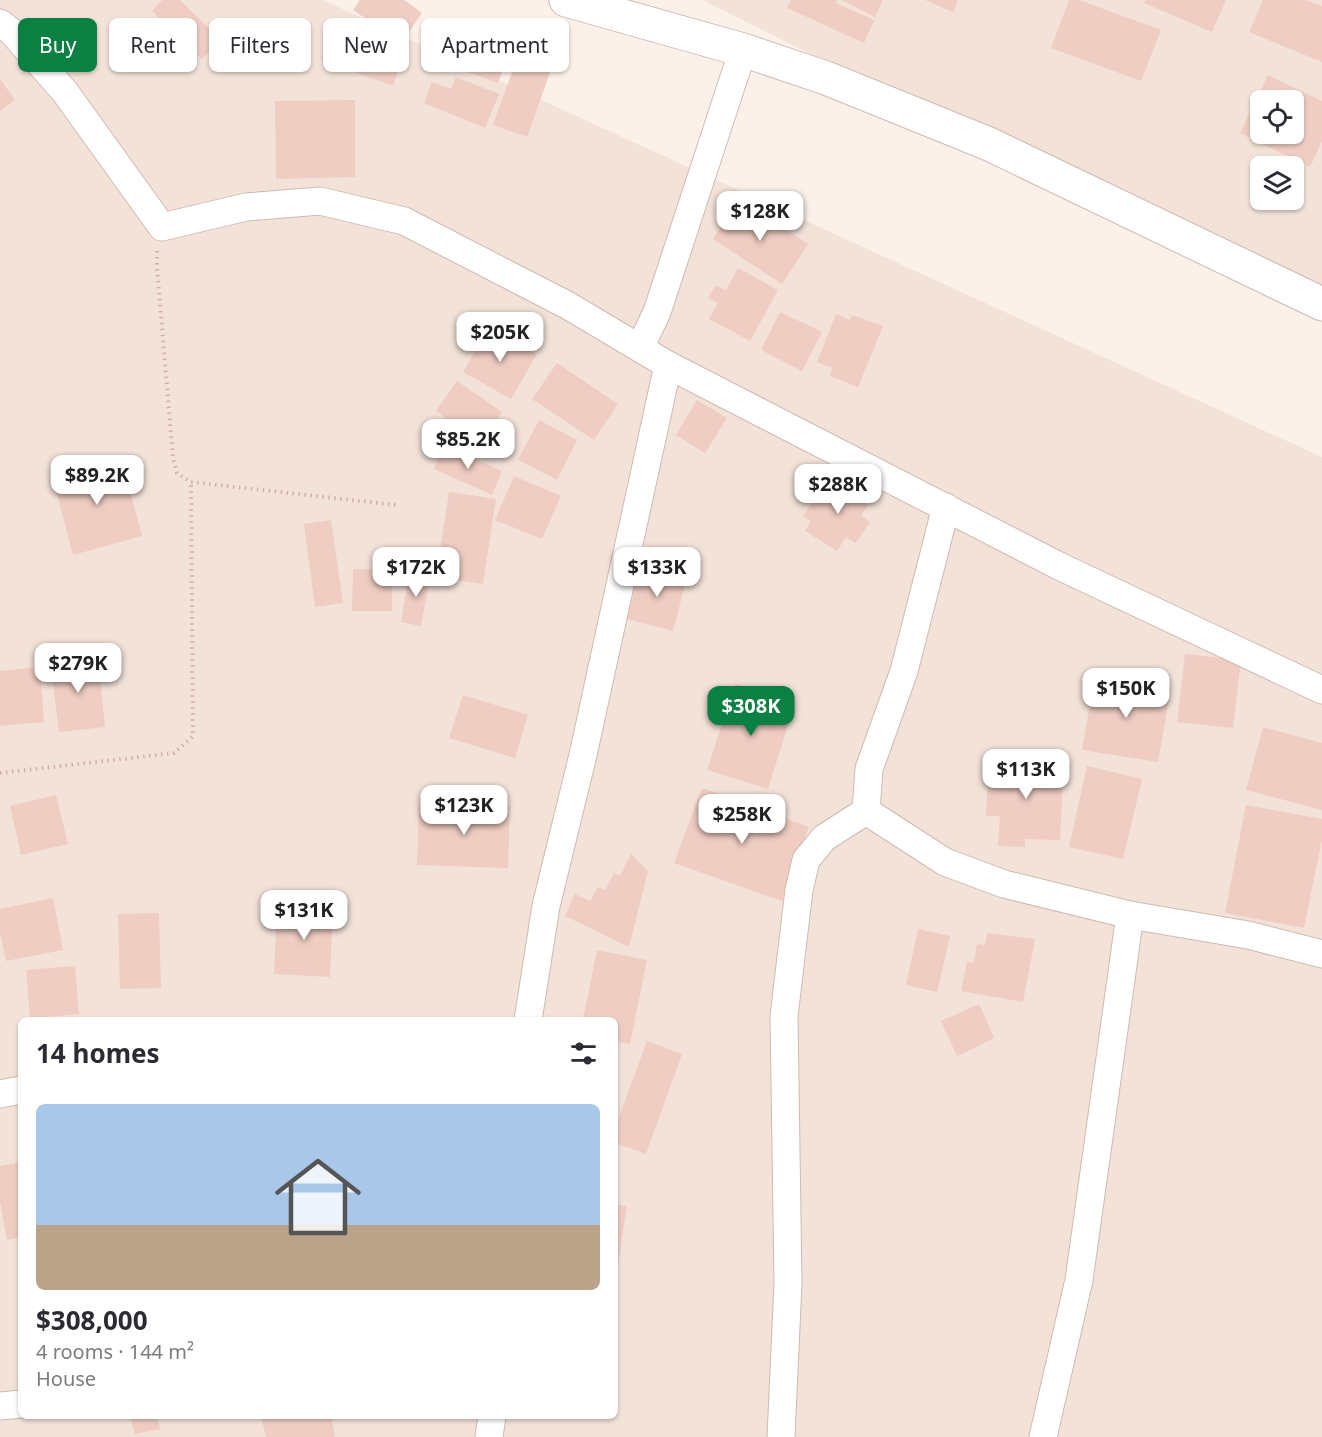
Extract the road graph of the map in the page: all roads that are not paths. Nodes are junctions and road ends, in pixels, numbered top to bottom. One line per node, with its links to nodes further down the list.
1 (566, 0): 3 (street)
2 (0, 23): 5 (street)
3 (743, 50): 4 (street); 5 (street)
4 (1322, 304)
5 (640, 348): 6 (street)
6 (668, 365): 7 (street); 12 (street)
7 (946, 507): 8 (street); 9 (street)
8 (1322, 690)
9 (866, 811): 10 (street); 19 (street)
10 (1130, 915): 11 (street); 20 (street)
11 (1322, 954)
12 (528, 1017)
13 (18, 1091): 14 (street)
14 (0, 1094)
15 (18, 1404): 16 (street)
16 (0, 1406)
17 (492, 1419): 18 (street)
18 (489, 1437)
19 (781, 1437)
20 (1043, 1437)

